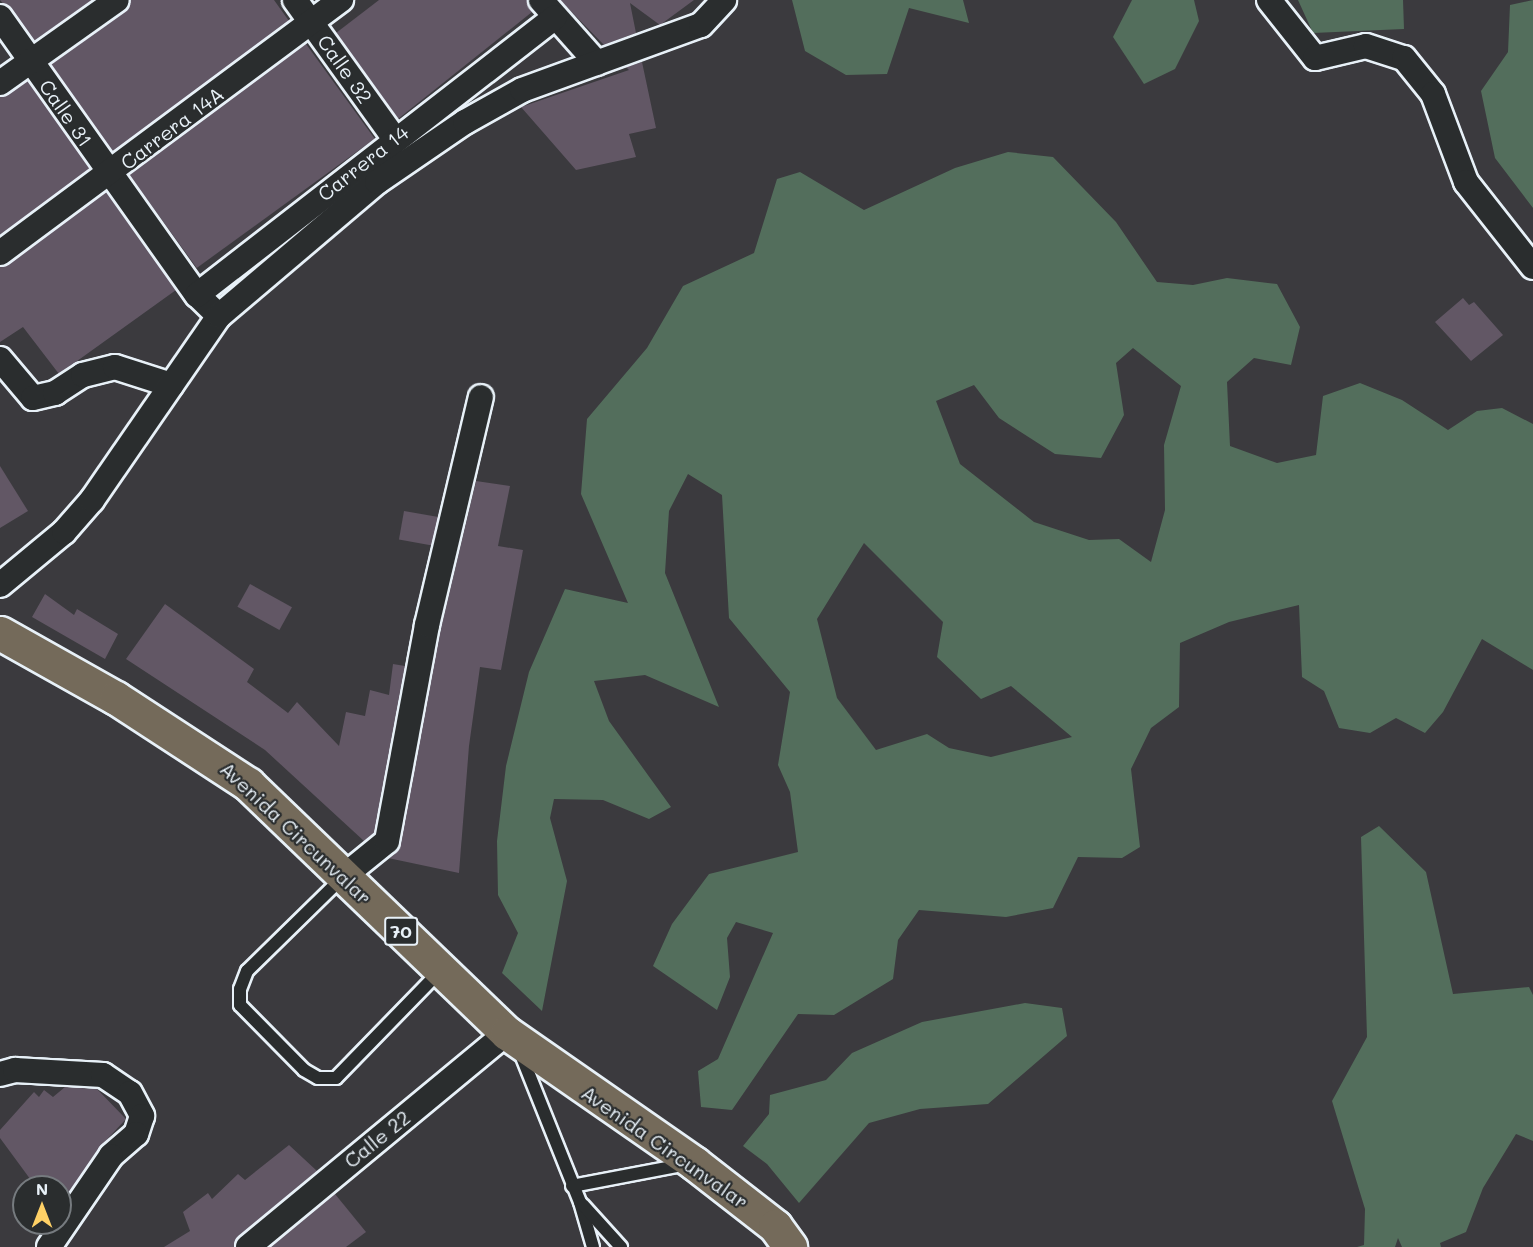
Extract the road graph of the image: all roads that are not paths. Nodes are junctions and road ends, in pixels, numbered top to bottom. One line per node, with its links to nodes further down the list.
1 (117, 0): 9 (street)
2 (295, 0): 8 (street, Calle 32)
3 (341, 0): 8 (street, Carrera 14A)
4 (724, 0): 10 (street)
5 (1269, 0): 15 (street)
6 (548, 8): 10 (street); 12 (street, Carrera 14)
7 (0, 17): 9 (street, Calle 31)
8 (312, 23): 12 (street, Calle 32); 13 (street, Carrera 14A)
9 (30, 62): 11 (street); 13 (street, Calle 31)
10 (597, 63): 17 (street)
11 (0, 83)
12 (394, 138): 16 (street, Carrera 14)
13 (109, 175): 14 (street, Carrera 14A); 16 (street, Calle 31)
14 (0, 253)
15 (1533, 267)
16 (197, 295): 17 (street)
17 (219, 316): 19 (street)
18 (0, 358): 19 (street)
19 (171, 385): 21 (street)
20 (481, 397): 23 (street)
21 (0, 585)
22 (0, 633): 23 (main road, Avenida Circunvalar / 70)
23 (344, 876): 24 (main road, Avenida Circunvalar / 70); 24 (lane)
24 (441, 970): 25 (main road, Avenida Circunvalar / 70)
25 (511, 1036): 27 (main road, Avenida Circunvalar / 70); 28 (lane); 31 (street, Calle 22)
26 (0, 1074): 30 (street)
27 (694, 1163): 28 (lane); 34 (main road, Avenida Circunvalar / 70)
28 (572, 1186): 29 (lane)
29 (580, 1202): 32 (lane); 33 (lane)
30 (49, 1247)
31 (248, 1247)
32 (593, 1247)
33 (621, 1247)
34 (790, 1247)

